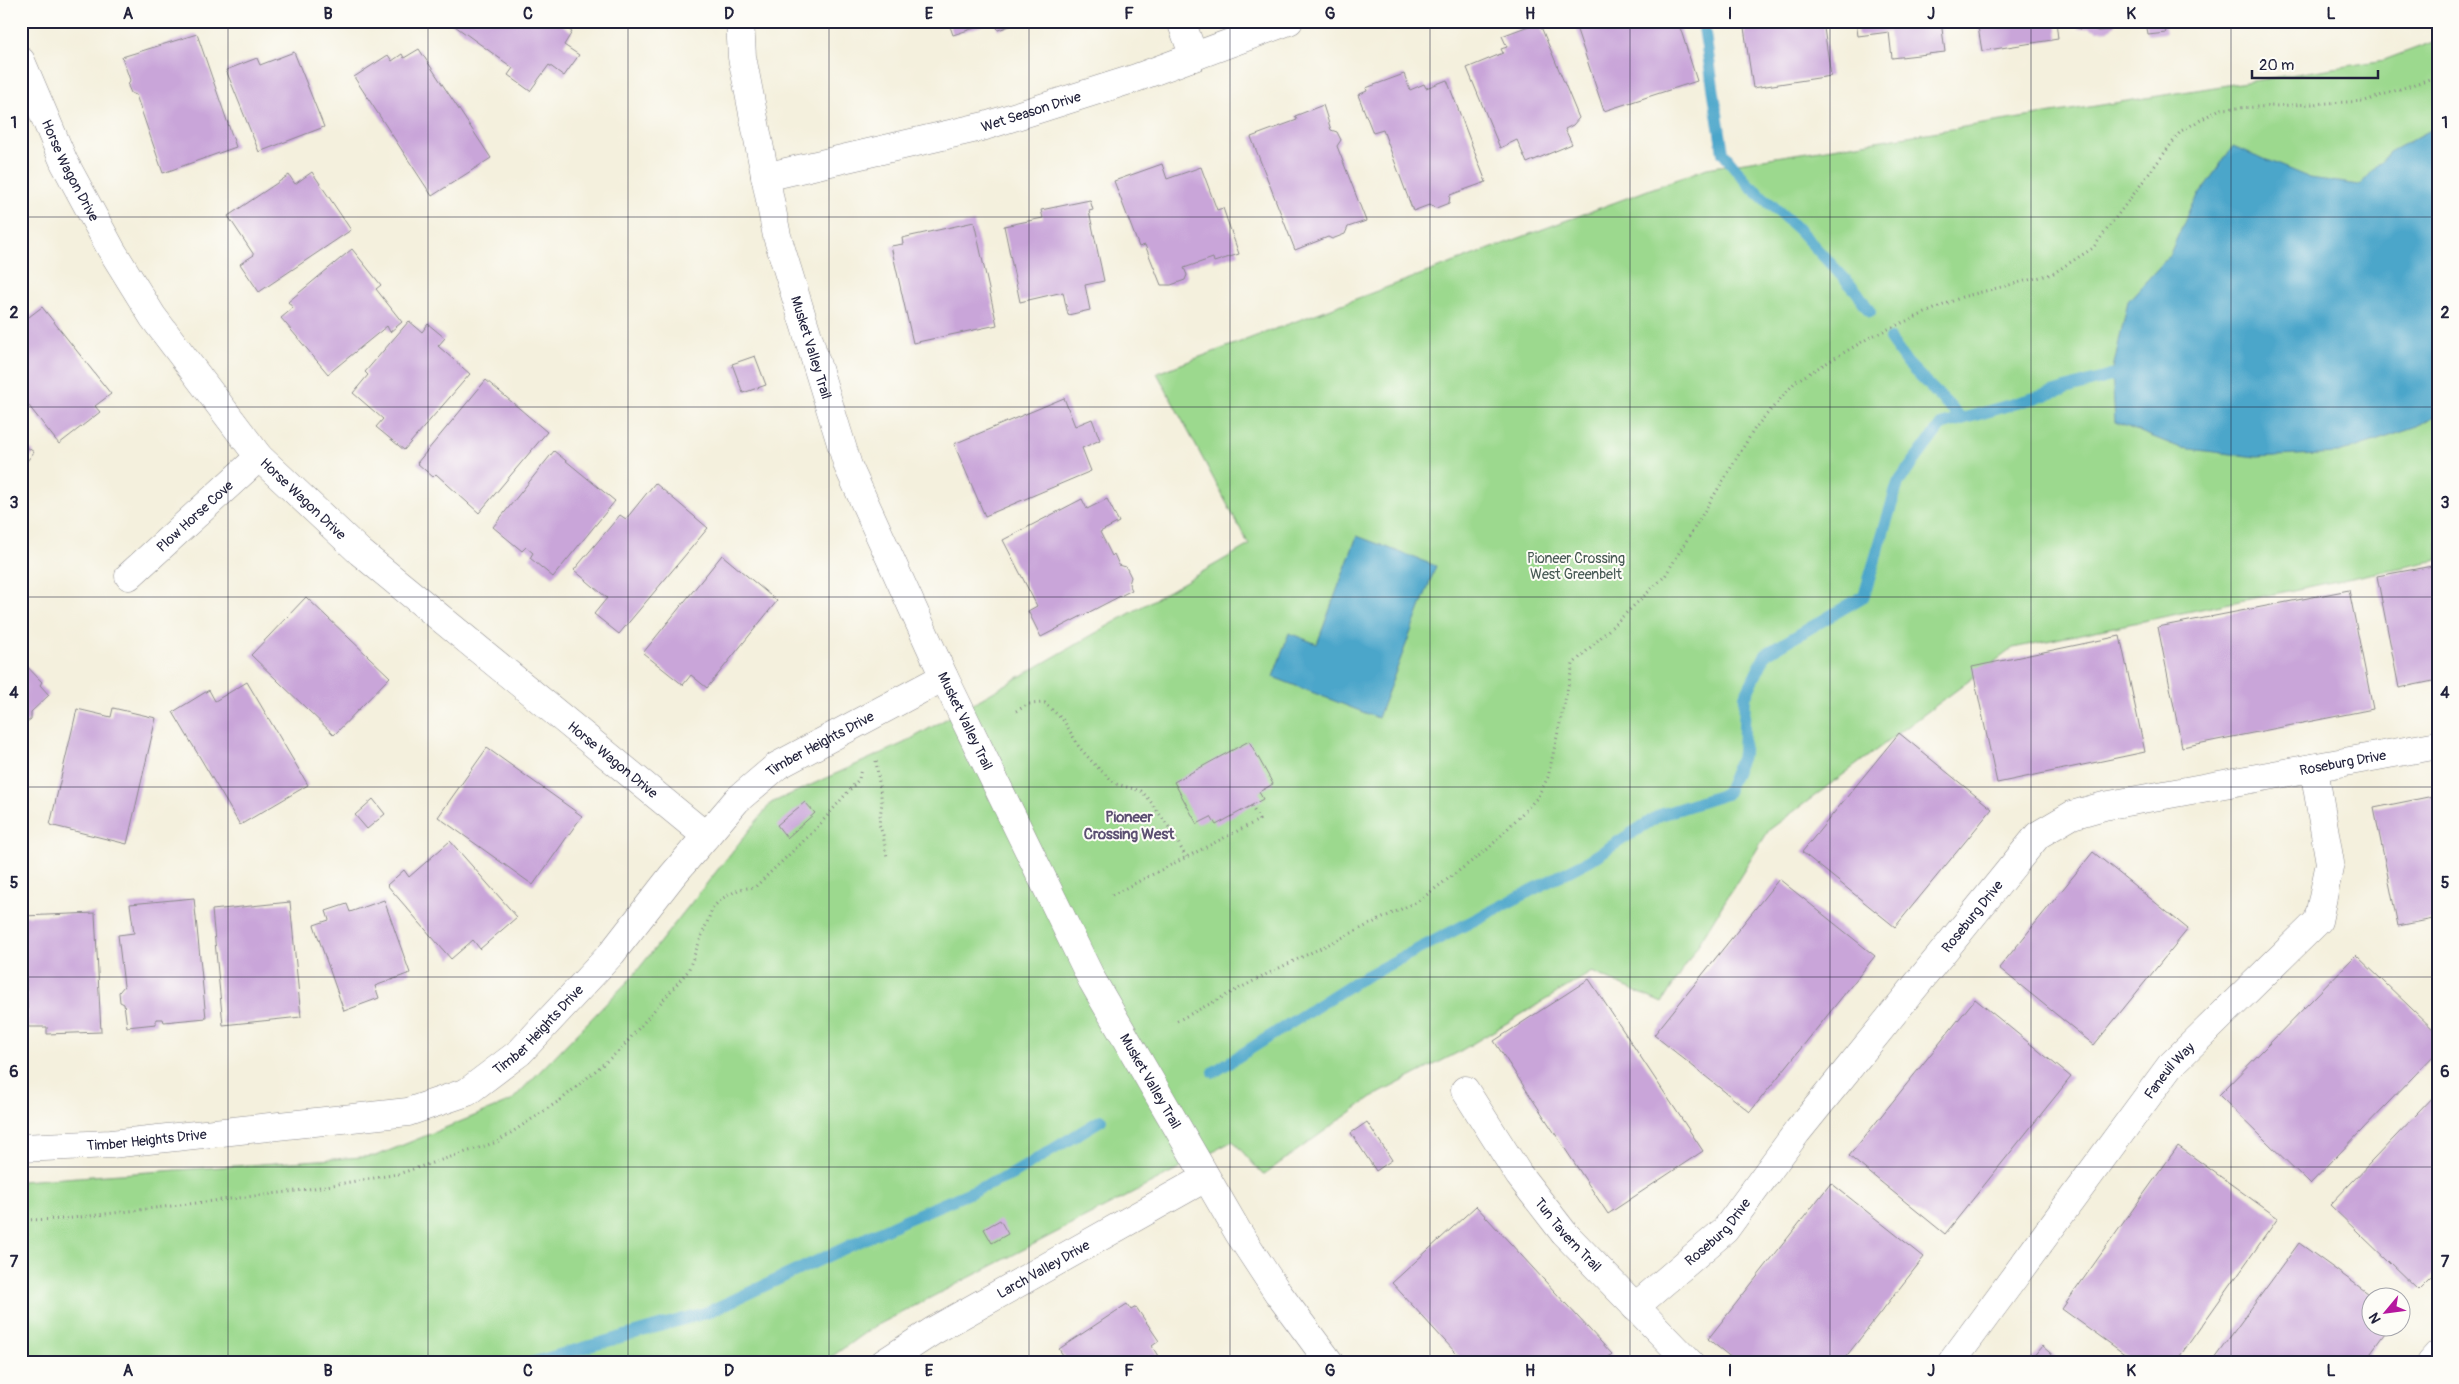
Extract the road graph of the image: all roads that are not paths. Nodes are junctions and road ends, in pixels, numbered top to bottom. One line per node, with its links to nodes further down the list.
1 (740, 21): 6 (street, Musket Valley Trail)
2 (1181, 21): 4 (street)
3 (1289, 21): 4 (street, Wet Season Drive)
4 (1194, 57): 6 (street, Wet Season Drive)
5 (21, 61): 7 (street, Horse Wagon Drive)
6 (765, 177): 9 (street, Musket Valley Trail)
7 (259, 457): 8 (street, Plow Horse Cove); 12 (street, Horse Wagon Drive)
8 (129, 576)
9 (944, 676): 12 (street, Timber Heights Drive); 15 (street, Musket Valley Trail)
10 (2438, 745): 11 (street, Roseburg Drive)
11 (2314, 769): 16 (street, Roseburg Drive); 21 (street, Faneuil Way)
12 (706, 836): 14 (street, Timber Heights Drive)
13 (1465, 1090): 16 (street, Tun Tavern Trail)
14 (21, 1148)
15 (1205, 1178): 19 (street, Larch Valley Drive); 20 (street, Musket Valley Trail)
16 (1635, 1307): 18 (street, Tun Tavern Trail)
17 (2438, 1355): 22 (street)
18 (1682, 1360)
19 (884, 1363)
20 (1330, 1363)
21 (1951, 1363)
22 (2431, 1363)

